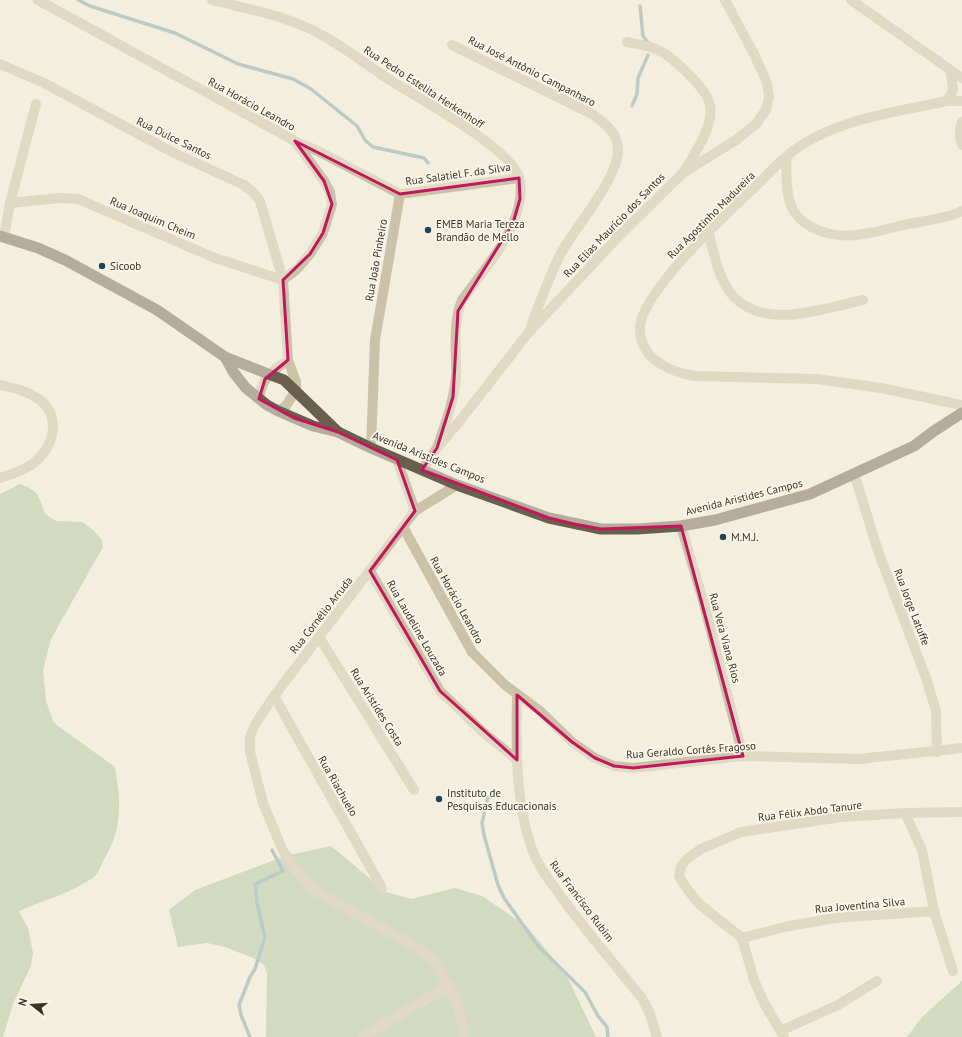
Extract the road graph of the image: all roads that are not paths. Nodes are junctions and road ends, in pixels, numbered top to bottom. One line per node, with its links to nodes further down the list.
1 (38, 0): 14 (street, Rua Horácio Leandro)
2 (212, 0): 18 (street, Rua Pedro Estelita Herkenhoff)
3 (725, 0): 17 (street, Rua Elias Maurício dos Santos)
4 (850, 0): 8 (street)
5 (627, 42): 17 (street)
6 (452, 45): 26 (street, Rua José Antônio Campanharo)
7 (0, 64): 24 (street, Rua Dulce Santos)
8 (951, 72): 9 (street); 10 (street)
9 (962, 78)
10 (947, 101): 11 (street, Rua Agostinho Madureira); 16 (street, Rua Agostinho Madureira)
11 (962, 101)
12 (36, 104): 20 (street)
13 (962, 122): 15 (street)
14 (294, 141): 19 (street); 24 (street, Rua Horácio Leandro)
15 (962, 145)
16 (786, 157): 21 (street); 22 (street, Rua Agostinho Madureira)
17 (682, 173): 26 (street, Rua Elias Maurício dos Santos)
18 (519, 178): 19 (street, Rua Salatiel F. da Silva); 38 (street)
19 (400, 194): 37 (street, Rua João Pinheiro)
20 (10, 203): 23 (street); 24 (street, Rua Joaquim Cheim)
21 (962, 211)
22 (708, 231): 25 (street); 33 (street, Rua Agostinho Madureira)
23 (2, 237): 27 (highway, Avenida Aristides Campos)
24 (283, 280): 28 (street)
25 (863, 300)
26 (529, 332): 38 (street, Rua Elias Maurício dos Santos)
27 (225, 357): 29 (highway, Avenida Aristides Campos); 32 (highway, Avenida Aristides Campos)
28 (288, 360): 29 (street); 31 (street)
29 (270, 373): 31 (highway, Avenida Aristides Campos); 32 (street)
30 (0, 384): 42 (street)
31 (296, 390): 34 (street); 36 (highway, Avenida Aristides Campos)
32 (258, 398): 34 (highway, Avenida Aristides Campos)
33 (962, 405)
34 (278, 411): 36 (highway, Avenida Aristides Campos)
35 (962, 413): 41 (highway, Avenida Aristides Campos)
36 (338, 432): 37 (highway, Avenida Aristides Campos)
37 (372, 448): 39 (highway, Avenida Aristides Campos)
38 (437, 448): 40 (street, Rua Elias Maurício dos Santos)
39 (397, 460): 40 (highway, Avenida Aristides Campos); 44 (street)
40 (422, 470): 43 (highway, Avenida Aristides Campos)
41 (854, 473): 45 (highway, Avenida Aristides Campos); 52 (street, Rua Jorge Latuffe)
42 (0, 478)
43 (457, 485): 44 (street, Rua Cornélio Arruda); 45 (highway, Avenida Aristides Campos)
44 (415, 511): 46 (street, Rua Cornélio Arruda)
45 (681, 526): 53 (street, Rua Vera Viana Rios)
46 (403, 527): 47 (street, Rua Cornélio Arruda); 49 (street, Rua Horácio Leandro)
47 (370, 571): 48 (street, Rua Cornélio Arruda); 54 (street, Rua Laudeline Louzada)
48 (319, 636): 50 (street, Rua Cornélio Arruda); 55 (street, Rua Aristídes Costa)
49 (517, 695): 53 (street, Rua Geraldo Cortês Fragoso); 54 (street, Rua Francisco Rubim)
50 (274, 696): 58 (street, Rua Riachuelo); 63 (street, Rua Cornélio Arruda)
51 (962, 748): 52 (street, Rua Geraldo Cortês Fragoso)
52 (937, 752): 53 (street, Rua Geraldo Cortês Fragoso)
53 (743, 756)
54 (517, 760): 67 (street, Rua Francisco Rubim)
55 (414, 790)
56 (962, 812): 57 (street, Rua Félix Abdo Tanure)
57 (904, 813): 59 (street); 60 (street, Rua Félix Abdo Tanure)
58 (382, 888)
59 (934, 911): 60 (street, Rua Joventina Silva); 61 (street)
60 (742, 938): 64 (street)
61 (953, 971)
62 (878, 981): 64 (street)
63 (449, 986): 65 (street); 66 (street)
64 (782, 1034)
65 (362, 1037)
66 (463, 1037)
67 (657, 1037)

